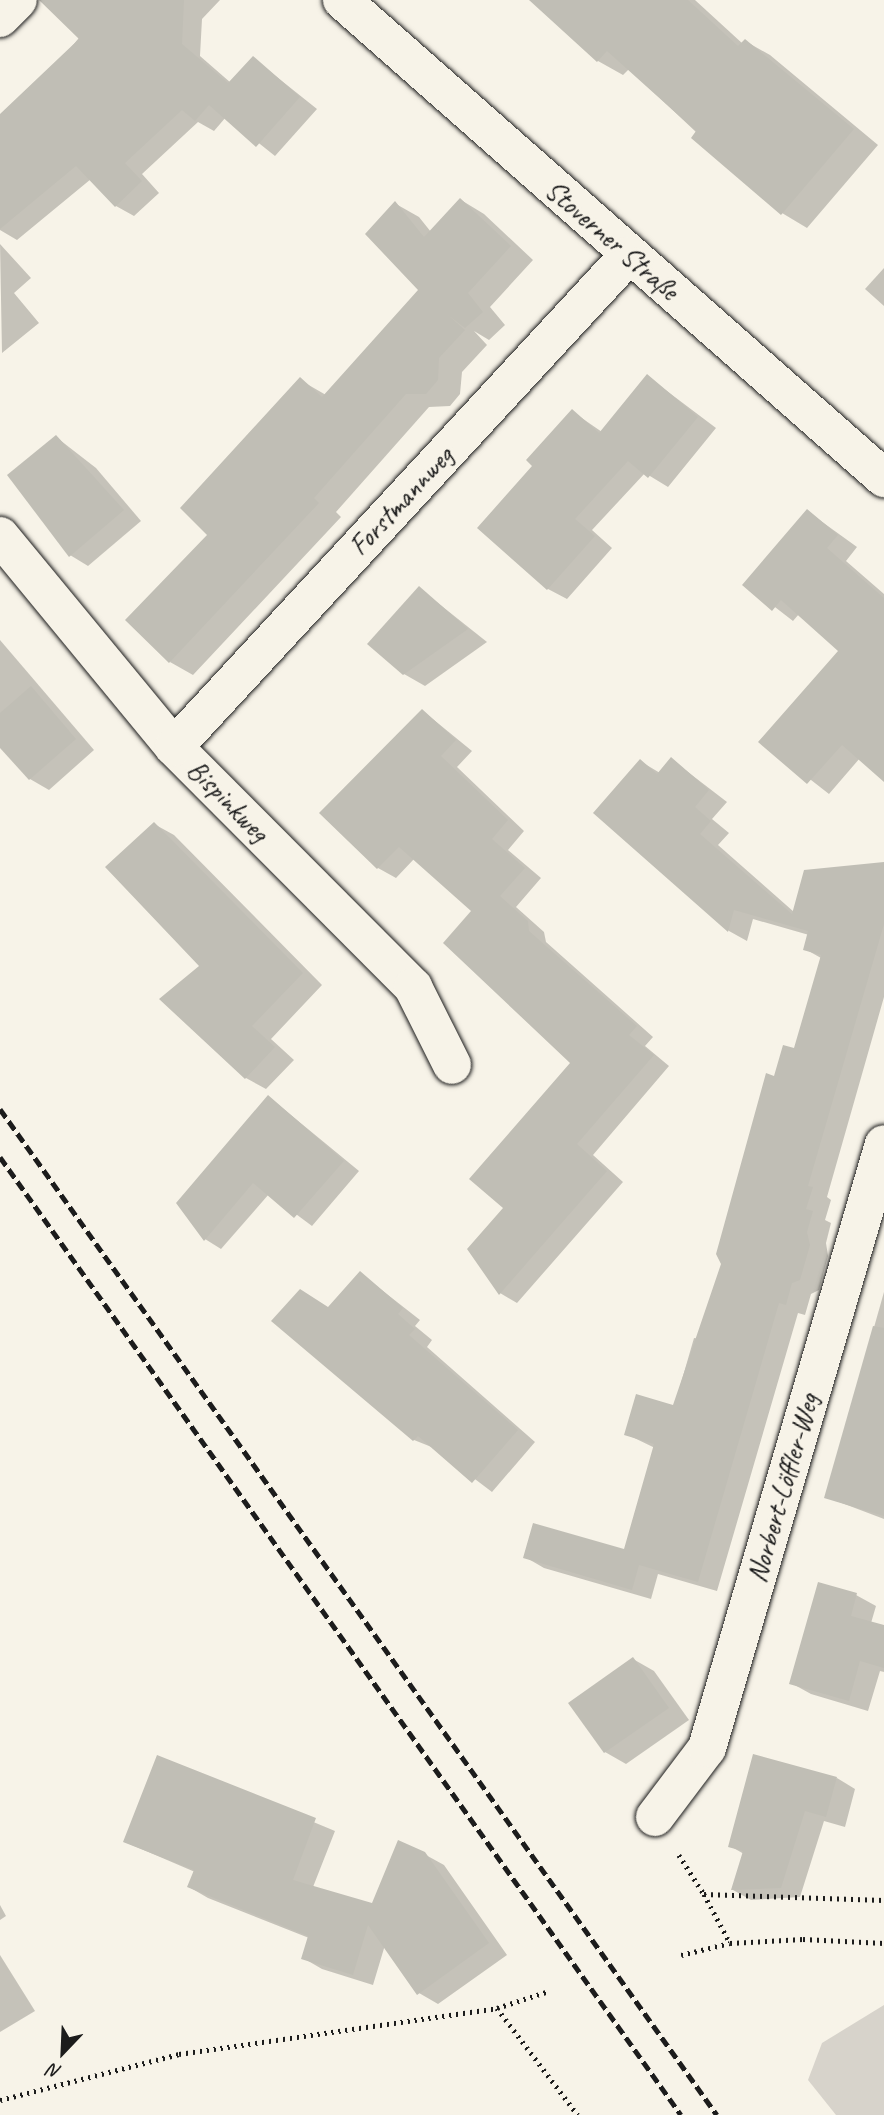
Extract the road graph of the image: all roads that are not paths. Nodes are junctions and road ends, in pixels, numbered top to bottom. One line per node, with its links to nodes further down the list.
1 (18, 0): 3 (street)
2 (342, 0): 4 (street, Stoverner Straße)
3 (0, 18)
4 (628, 256): 5 (street, Stoverner Straße); 7 (street, Forstmannweg)
5 (884, 478)
6 (0, 536): 7 (street, Bispinkweg)
7 (174, 747): 8 (street, Bispinkweg)
8 (453, 1065)
9 (884, 1144): 10 (street, Norbert-Löffler-Weg)
10 (654, 1817)

